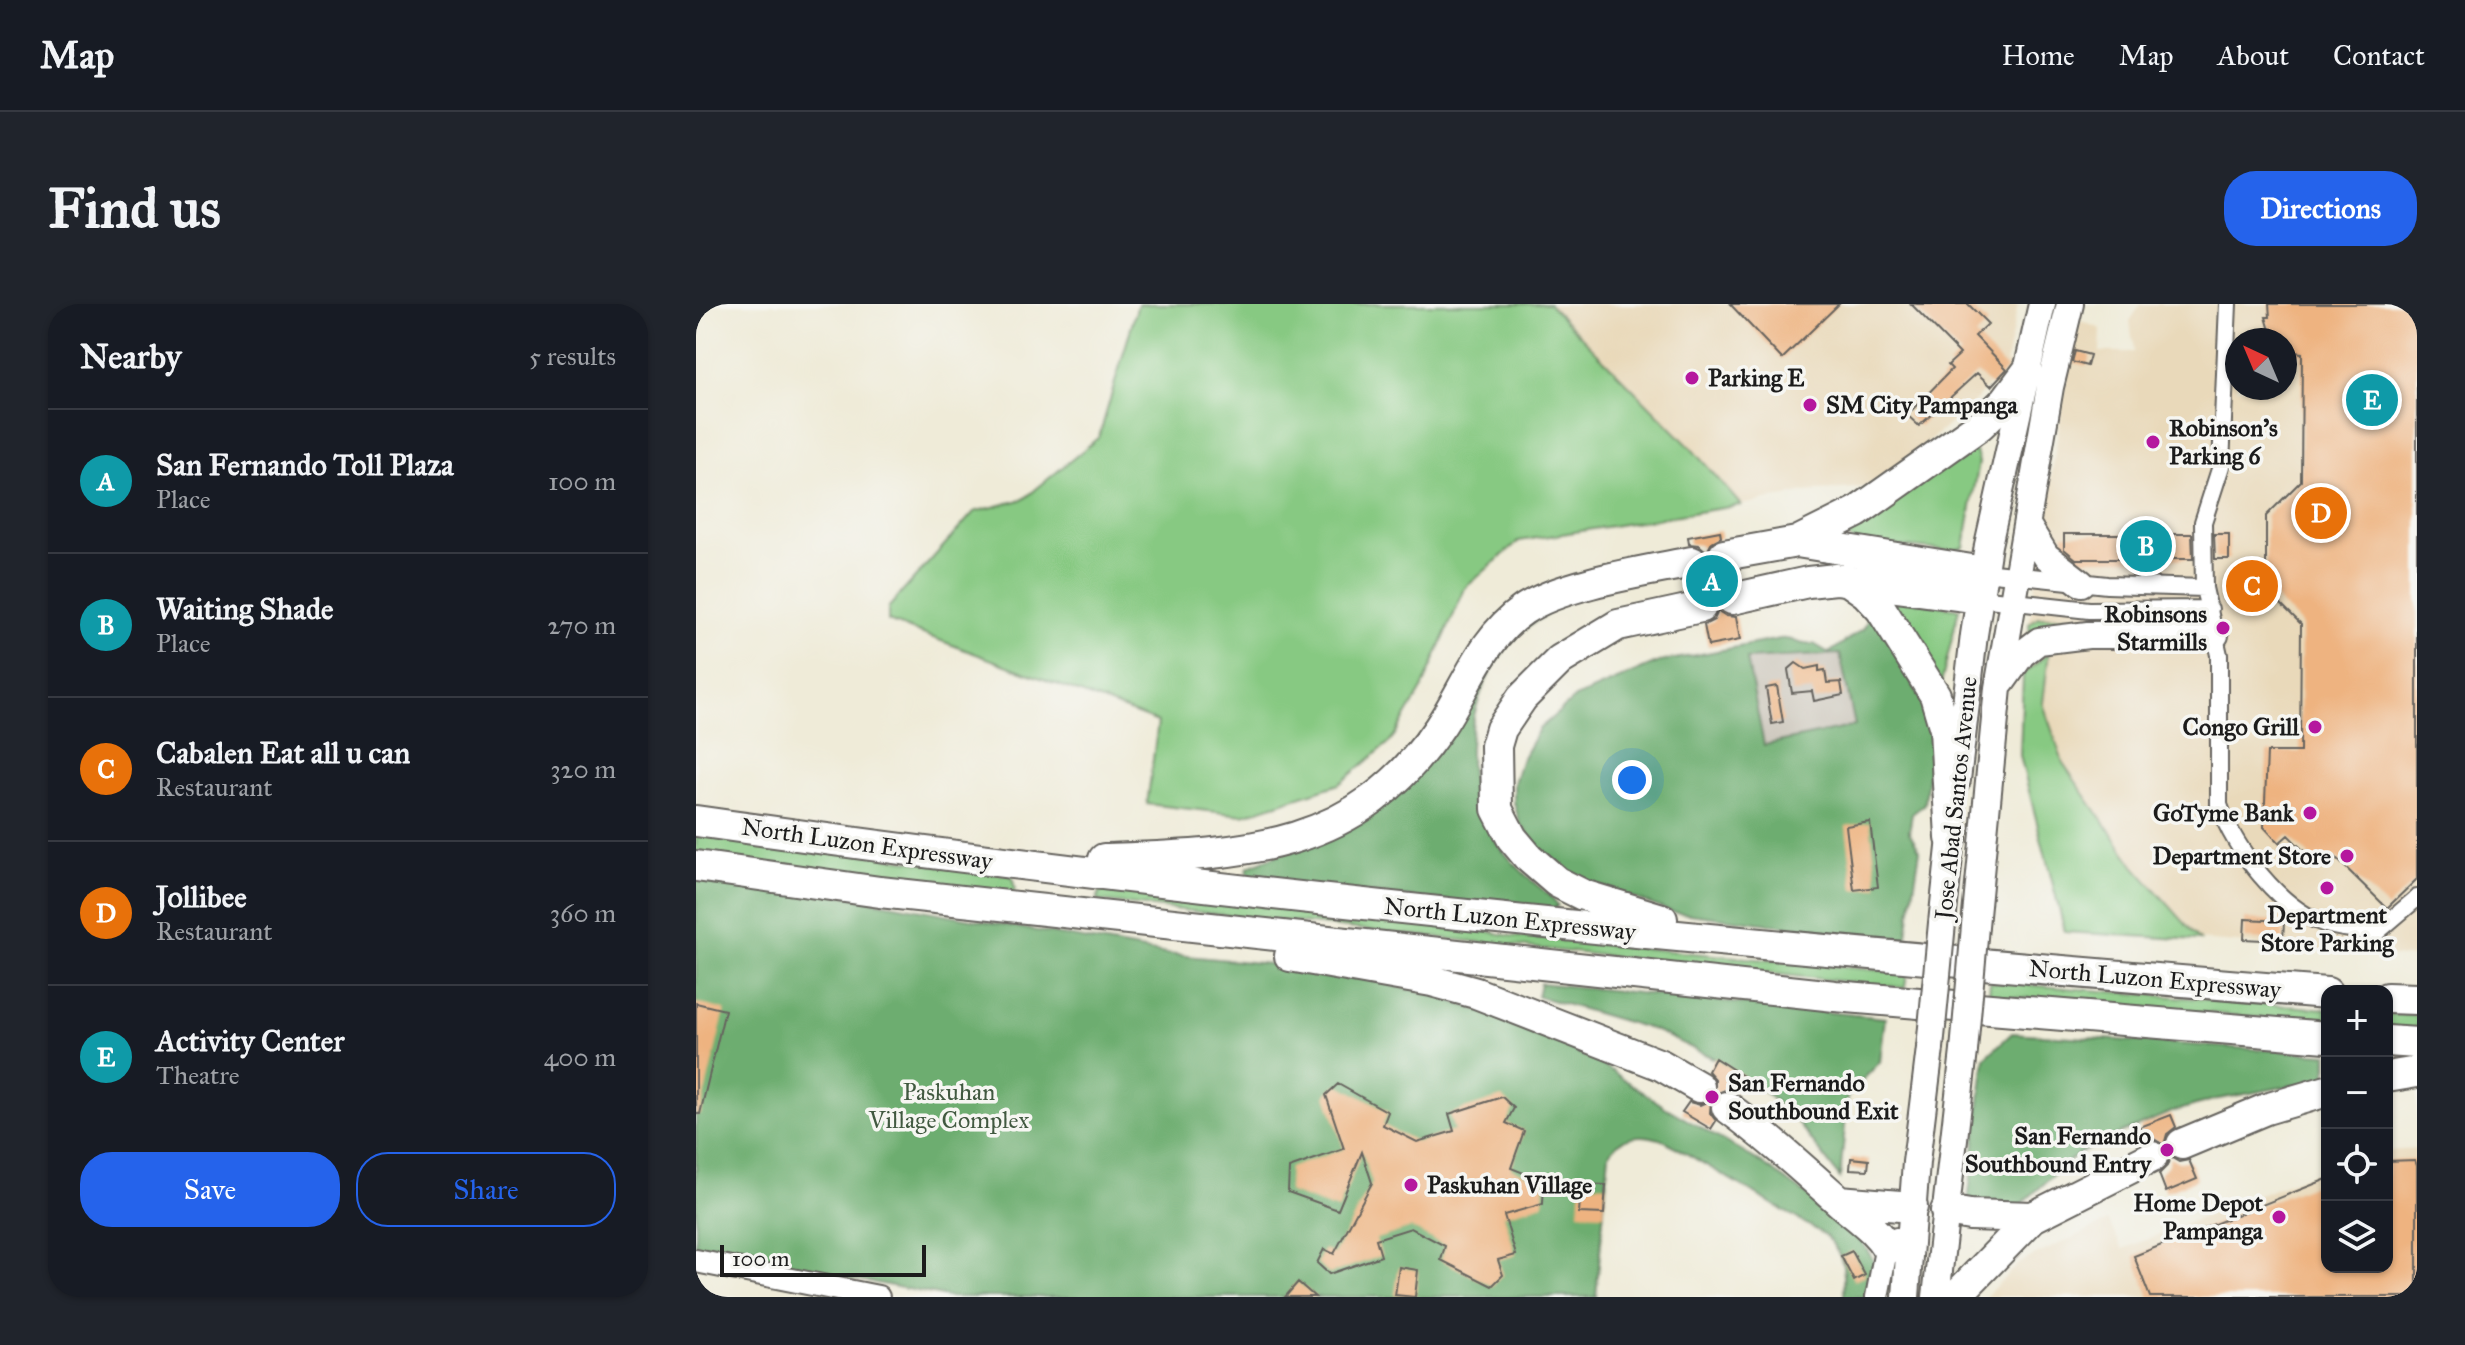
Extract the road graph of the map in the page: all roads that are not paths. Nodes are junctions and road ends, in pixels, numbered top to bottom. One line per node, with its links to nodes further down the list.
1 (2042, 304): 4 (highway, Jose Abad Santos Avenue)
2 (2070, 304): 5 (highway, Jose Abad Santos Avenue)
3 (2228, 304): 13 (street)
4 (2027, 372): 6 (highway); 12 (highway, Jose Abad Santos Avenue)
5 (2027, 525): 9 (highway, Jose Abad Santos Avenue); 11 (highway)
6 (1797, 542): 7 (highway); 12 (highway)
7 (1724, 555)
8 (1692, 562): 22 (highway)
9 (2018, 576): 11 (street); 12 (street); 15 (highway, Jose Abad Santos Avenue)
10 (1846, 579): 12 (highway); 14 (highway); 21 (highway)
11 (2081, 583): 13 (street)
12 (1982, 585): 15 (street); 21 (highway, Jose Abad Santos Avenue)
13 (2204, 588): 17 (street)
14 (1732, 599)
15 (2012, 603): 17 (street); 19 (highway, Jose Abad Santos Avenue)
16 (1701, 607): 26 (highway)
17 (2210, 609): 18 (street)
18 (2215, 635): 19 (highway); 24 (street)
19 (1998, 688): 41 (highway, Jose Abad Santos Avenue, bridge)
20 (696, 821): 22 (highway, North Luzon Expressway)
21 (1951, 838): 42 (highway, Jose Abad Santos Avenue, bridge)
22 (1002, 862): 26 (highway, North Luzon Expressway)
23 (696, 866): 25 (highway, North Luzon Expressway)
24 (2417, 898)
25 (1028, 908): 30 (highway, North Luzon Expressway); 35 (highway)
26 (1777, 946): 27 (highway, North Luzon Expressway)
27 (2321, 992)
28 (2393, 998): 29 (highway)
29 (2417, 999)
30 (2321, 1036)
31 (2393, 1041): 32 (highway)
32 (2417, 1043)
33 (2417, 1072): 34 (highway)
34 (2393, 1076)
35 (1699, 1087)
36 (2321, 1093): 38 (highway)
37 (1727, 1107): 40 (highway)
38 (2182, 1144)
39 (2152, 1157): 43 (highway)
40 (1839, 1201): 42 (highway); 44 (highway)
41 (1946, 1211): 42 (highway); 43 (highway); 49 (highway, Jose Abad Santos Avenue)
42 (1912, 1215): 44 (main road); 48 (highway, Jose Abad Santos Avenue)
43 (2033, 1217): 50 (highway)
44 (1886, 1256): 47 (main road); 48 (highway)
45 (696, 1261): 46 (main road)
46 (878, 1297)
47 (1877, 1297)
48 (1904, 1297)
49 (1936, 1297)
50 (1955, 1297)

